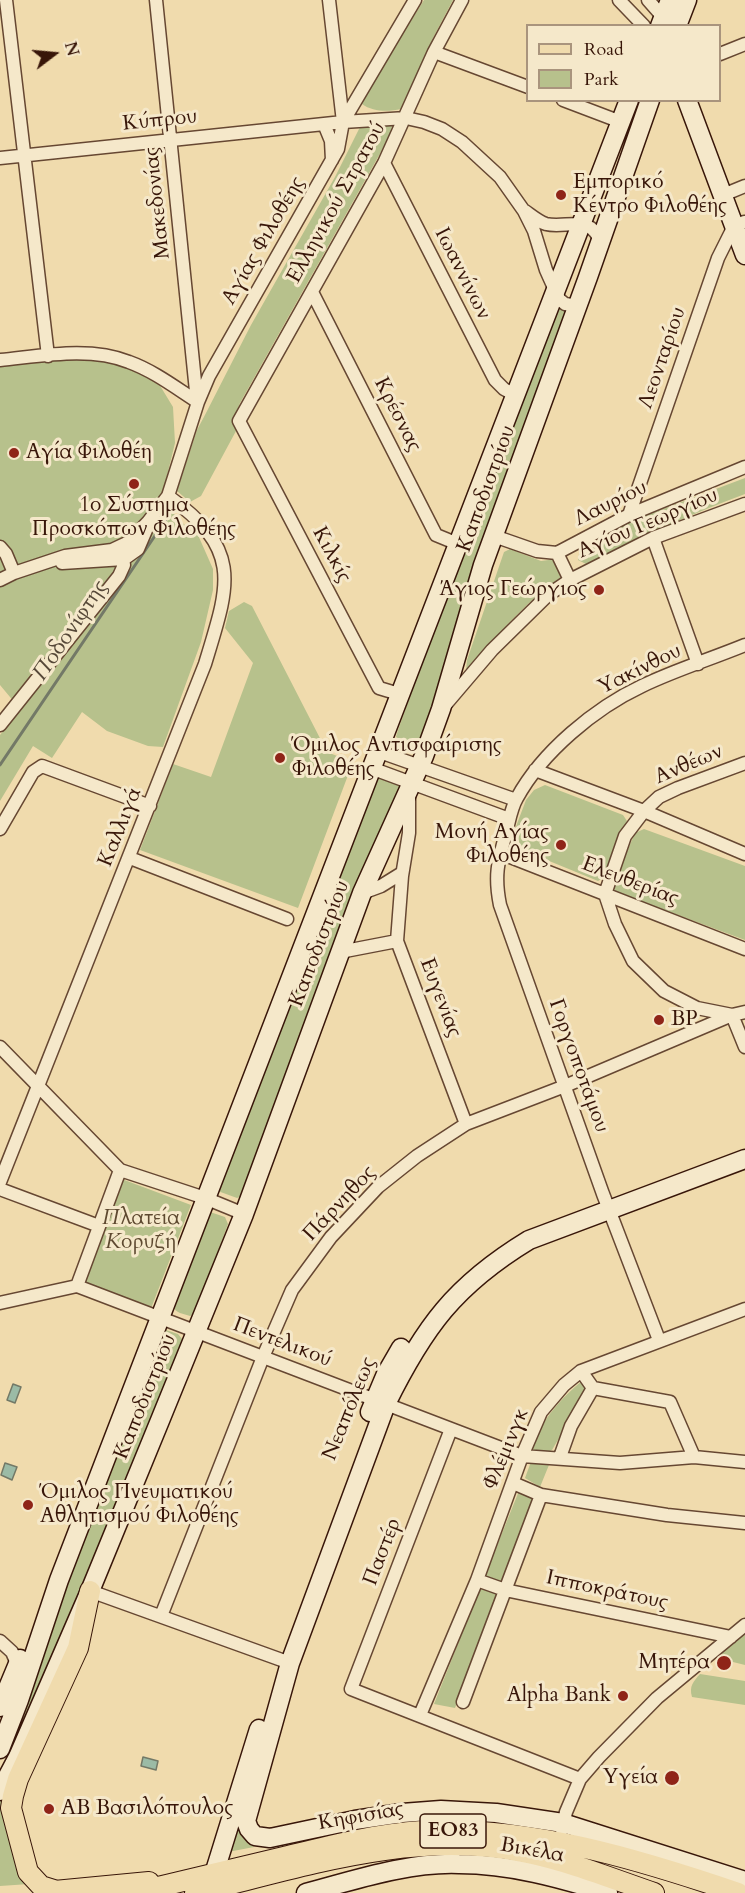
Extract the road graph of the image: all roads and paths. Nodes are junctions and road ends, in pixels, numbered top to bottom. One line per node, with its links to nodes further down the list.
1 (6, 0): 26 (street)
2 (156, 0): 25 (street, Μακεδονίας)
3 (329, 0): 22 (street)
4 (415, 0): 22 (street)
5 (462, 0): 13 (street, Ελληνικού Στρατού)
6 (619, 0): 11 (street)
7 (648, 0): 10 (street)
8 (670, 0): 10 (main road)
9 (687, 0): 10 (main road)
10 (667, 23)
11 (642, 24)
12 (745, 44): 14 (street)
13 (434, 52): 15 (street); 21 (street, Ελληνικού Στρατού)
14 (721, 54)
15 (526, 86)
16 (568, 102): 23 (street)
17 (628, 102): 23 (main road, Καποδιστρίου)
18 (688, 102): 30 (main road)
19 (700, 102): 30 (main road)
20 (651, 103): 34 (main road, Καποδιστρίου)
21 (406, 118): 22 (street, Κύπρου); 29 (street, Ελληνικού Στρατού); 31 (street)
22 (343, 122): 24 (street, Κύπρου); 28 (street, Αγίας Φιλοθέης)
23 (621, 122): 32 (main road, Καποδιστρίου)
24 (324, 124): 25 (street, Κύπρου); 28 (street)
25 (171, 139): 26 (street, Κύπρου); 41 (street, Μακεδονίας)
26 (24, 156): 27 (street, Κύπρου); 39 (street)
27 (0, 158)
28 (332, 162): 42 (street, Αγίας Φιλοθέης)
29 (384, 164): 36 (street, Ελληνικού Στρατού); 43 (street, Ιωαννίνων)
30 (733, 191): 33 (main road)
31 (524, 211): 32 (street); 37 (street)
32 (581, 225): 34 (street); 37 (main road, Καποδιστρίου)
33 (741, 225): 35 (main road); 49 (street, Λεονταρίου)
34 (601, 243): 38 (main road, Καποδιστρίου)
35 (745, 255)
36 (312, 292): 45 (street, Ελληνικού Στρατού); 52 (street, Κρέσνας)
37 (555, 292): 38 (street); 43 (main road, Καποδιστρίου)
38 (579, 302): 50 (main road, Καποδιστρίου)
39 (48, 356): 40 (street); 44 (street)
40 (0, 360)
41 (195, 375): 42 (street); 44 (street, Μακεδονίας)
42 (209, 376): 44 (street, Αγίας Φιλοθέης)
43 (515, 395): 52 (main road, Καποδιστρίου)
44 (198, 402): 47 (street, Αγίας Φιλοθέης)
45 (239, 422): 61 (street, Κιλκίς)
46 (745, 467): 49 (street, Λαυρίου)
47 (168, 496): 54 (street, Αγίας Φιλοθέης); 69 (street, Καλλιγά)
48 (745, 504): 51 (street, Αγίου Γεωργίου)
49 (629, 515): 55 (street, Λαυρίου)
50 (494, 536): 55 (street); 62 (main road, Καποδιστρίου)
51 (653, 538): 58 (street, Αγίου Γεωργίου); 60 (street)
52 (458, 544): 61 (main road, Καποδιστρίου)
53 (0, 547): 56 (street)
54 (123, 553): 56 (street); 63 (street, Αγίας Φιλοθέης)
55 (557, 553): 58 (street)
56 (14, 573): 57 (street)
57 (0, 580)
58 (570, 580): 62 (street, Αγίου Γεωργίου)
59 (745, 645): 60 (street, Υακίνθου)
60 (699, 664): 66 (street, Υακίνθου)
61 (399, 694): 64 (main road, Καποδιστρίου)
62 (441, 709): 67 (main road, Καποδιστρίου)
63 (0, 725)
64 (374, 759): 67 (street); 67 (street); 95 (main road, Καποδιστρίου)
65 (745, 763): 70 (street, Ανθέων)
66 (536, 770): 68 (street, Υακίνθου); 70 (street)
67 (413, 781): 68 (street); 71 (street); 76 (street); 77 (main road, Καποδιστρίου)
68 (516, 800): 71 (street, Γοργοποτάμου)
69 (150, 806): 72 (street); 75 (street, Καλλιγά)
70 (644, 812): 74 (street); 78 (street, Ανθέων)
71 (509, 819): 73 (street, Γοργοποτάμου)
72 (0, 829)
73 (500, 853): 78 (street, Ελευθερίας); 87 (street, Γοργοποτάμου)
74 (745, 854)
75 (130, 858): 79 (street); 88 (street, Καλλιγά)
76 (402, 873): 77 (street); 80 (street)
77 (362, 893): 82 (main road, Καποδιστρίου)
78 (605, 894): 81 (street, Ελευθερίας); 84 (street)
79 (287, 919)
80 (398, 941): 82 (street, Ευγενίας); 89 (street, Ευγενίας)
81 (745, 948)
82 (340, 952): 97 (main road, Καποδιστρίου)
83 (745, 1012): 84 (street, Πάρνηθος)
84 (732, 1015): 86 (street); 87 (street, Πάρνηθος)
85 (0, 1047): 88 (street)
86 (745, 1047)
87 (565, 1086): 89 (street, Πάρνηθος); 96 (street, Γοργοποτάμου)
88 (39, 1088): 92 (street); 93 (street, Καλλιγά)
89 (466, 1124): 105 (street, Πάρνηθος)
90 (745, 1148): 96 (main road, Νεαπόλεως)
91 (745, 1159): 96 (main road, Νεαπόλεως)
92 (120, 1170): 95 (street); 98 (street)
93 (0, 1182)
94 (0, 1189): 98 (street)
95 (205, 1198): 97 (street); 102 (main road, Καποδιστρίου)
96 (607, 1204): 104 (street, Γοργοποτάμου); 108 (main road, Νεαπόλεως)
97 (244, 1214): 103 (main road, Καποδιστρίου)
98 (99, 1226): 99 (street)
99 (77, 1286): 100 (street); 102 (street, Πεντελικού)
100 (0, 1303)
101 (745, 1309): 104 (street, Φλέμινγκ)
102 (159, 1318): 103 (street, Πεντελικού); 117 (main road, Καποδιστρίου)
103 (196, 1332): 105 (street, Πεντελικού); 120 (main road, Καποδιστρίου)
104 (659, 1340): 106 (street, Φλέμινγκ)
105 (263, 1357): 108 (street, Πεντελικού); 121 (street, Πάρνηθος)
106 (581, 1371): 107 (street); 110 (street, Φλέμινγκ)
107 (593, 1388): 111 (street); 112 (street)
108 (381, 1402): 109 (street, Πεντελικού); 125 (main road, Νεαπόλεως)
109 (451, 1429): 110 (street, Πεντελικού); 129 (street, Παστέρ)
110 (522, 1456): 111 (street, Πεντελικού); 114 (street, Φλέμινγκ)
111 (560, 1457): 112 (street, Πεντελικού)
112 (694, 1457): 113 (street, Πεντελικού)
113 (745, 1462)
114 (513, 1483): 115 (street); 118 (street, Φλέμινγκ)
115 (541, 1495): 116 (street); 119 (street)
116 (745, 1523)
117 (58, 1580): 126 (main road); 130 (main road, Καποδιστρίου)
118 (477, 1580): 119 (street, Ιπποκράτους); 129 (street, Φλέμινγκ)
119 (505, 1590): 123 (street, Ιπποκράτους); 127 (street)
120 (90, 1591): 121 (street); 132 (main road, Καποδιστρίου); 138 (main road)
121 (161, 1616): 125 (street)
122 (745, 1625): 123 (street)
123 (731, 1637): 131 (street)
124 (0, 1641): 126 (street)
125 (286, 1661): 133 (main road, Νεαπόλεως); 135 (main road, Νεαπόλεως)
126 (18, 1666): 128 (main road)
127 (463, 1702)
128 (0, 1707)
129 (420, 1715): 131 (street)
130 (0, 1749)
131 (580, 1779): 133 (street)
132 (0, 1791)
133 (563, 1823): 134 (street); 136 (main road)
134 (557, 1868): 135 (main road, Κηφισίας / ΕΟ83); 137 (main road, Κηφισίας / ΕΟ83); 139 (main road, Βικέλα); 142 (main road, Βικέλα); 143 (main road, Κηφισίας / ΕΟ83); 144 (main road, Κηφισίας / ΕΟ83)
135 (203, 1881): 137 (main road, Κηφισίας / ΕΟ83); 138 (main road); 141 (main road, Κηφισίας / ΕΟ83)
136 (745, 1881)
137 (234, 1887)
138 (57, 1891): 140 (main road)
139 (312, 1892)
140 (36, 1893)
141 (133, 1893)
142 (608, 1893)
143 (654, 1893)
144 (738, 1893)

